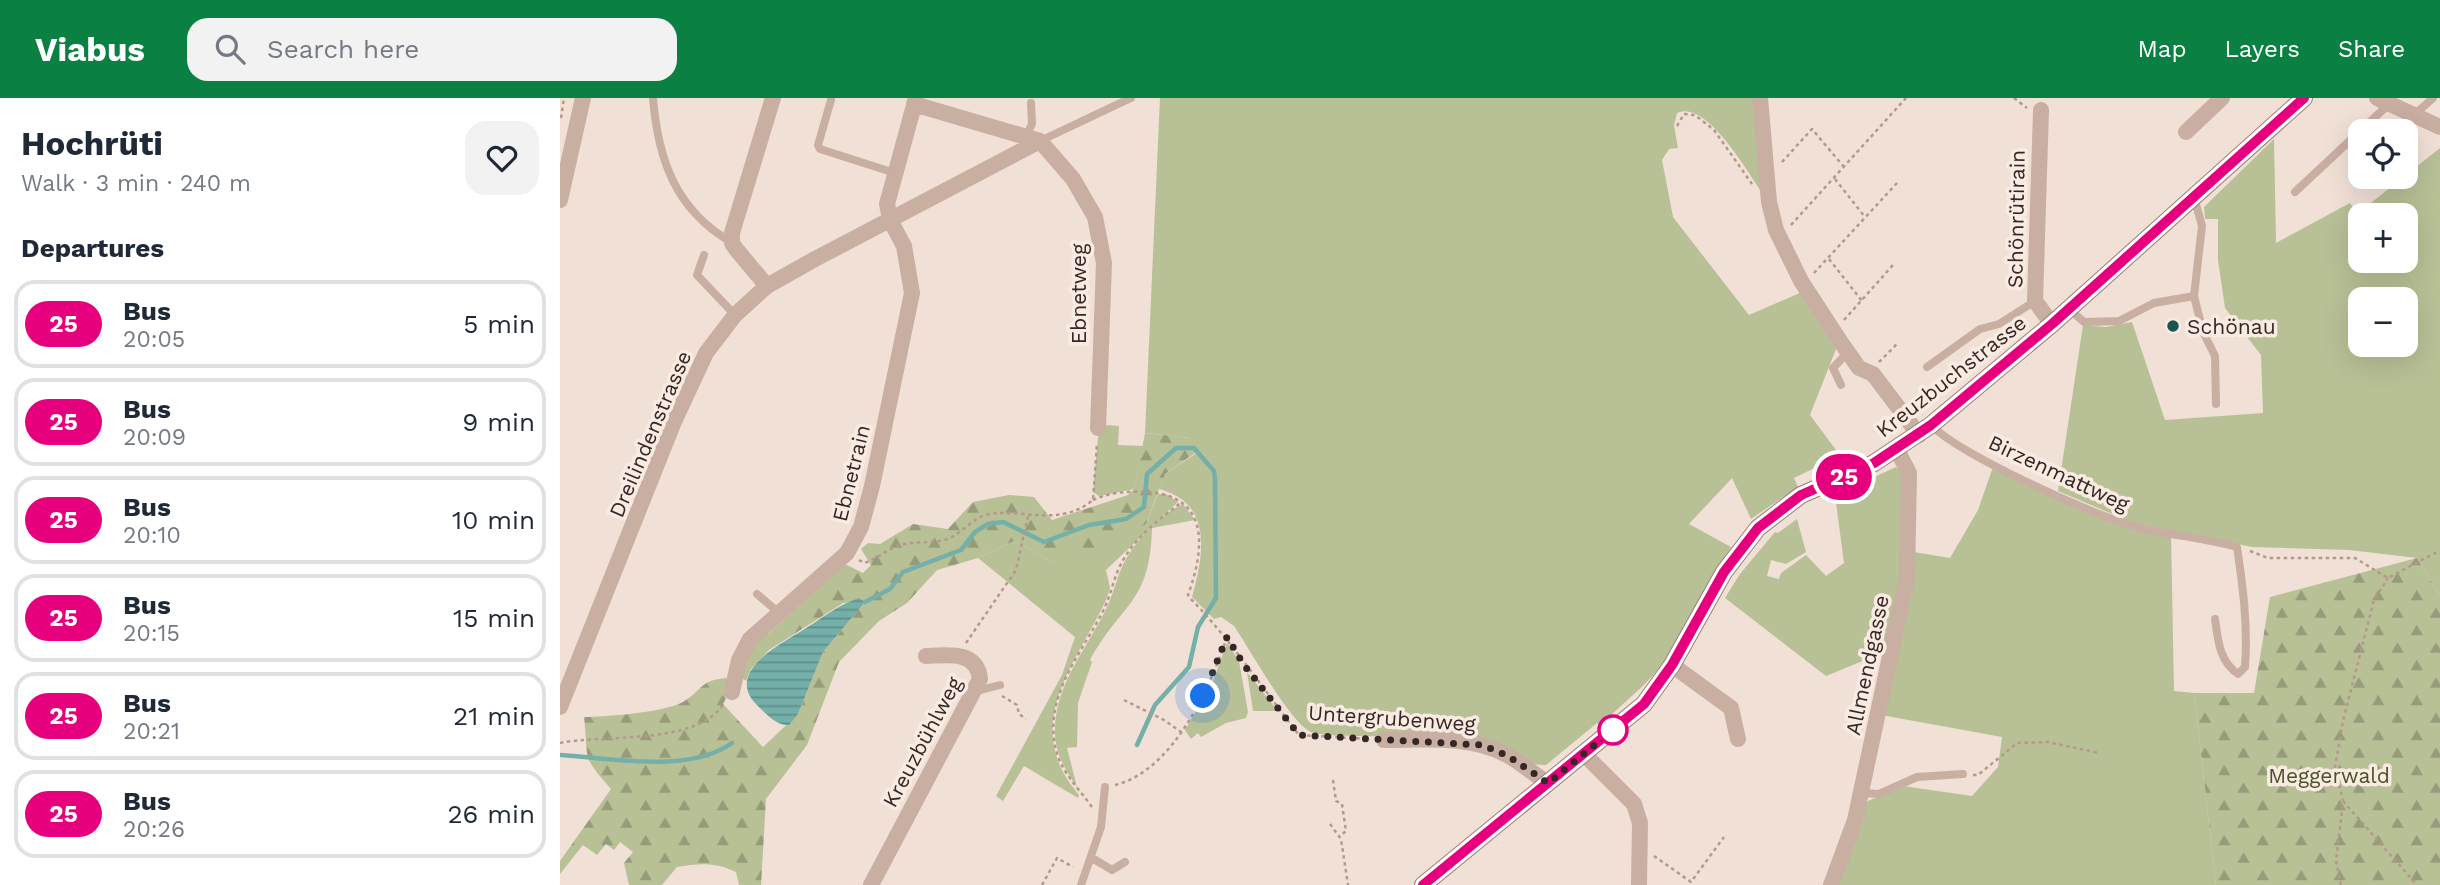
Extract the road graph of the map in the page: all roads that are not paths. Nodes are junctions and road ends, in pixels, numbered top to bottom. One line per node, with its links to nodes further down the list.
1 (583, 98): 21 (street)
2 (653, 98): 23 (lane)
3 (774, 98): 23 (street)
4 (1131, 98): 17 (lane)
5 (1760, 98): 31 (street)
6 (2222, 98): 16 (street)
7 (2304, 98): 20 (street, Kreuzbuchstrasse)
8 (2433, 98): 14 (lane)
9 (831, 100): 18 (lane)
10 (915, 101): 17 (street); 18 (street)
11 (2383, 101): 14 (street); 19 (lane)
12 (1031, 103): 17 (lane)
13 (2041, 110): 27 (street, Schönrütirain)
14 (2414, 115): 15 (street)
15 (2440, 127)
16 (2186, 132)
17 (1032, 140): 22 (street, Dreilindenstrasse); 35 (street, Ebnetweg)
18 (895, 173): 22 (street)
19 (2295, 192)
20 (2194, 197): 26 (lane); 28 (street, Kreuzbuchstrasse)
21 (560, 200)
22 (890, 220): 25 (street, Dreilindenstrasse); 39 (street, Ebnetrain)
23 (732, 243): 25 (street)
24 (704, 255): 29 (lane)
25 (767, 286): 29 (street, Dreilindenstrasse)
26 (2194, 296): 28 (lane); 34 (lane)
27 (2035, 301): 30 (street, Schönrütirain); 32 (lane)
28 (2068, 309): 30 (street, Kreuzbuchstrasse)
29 (735, 315): 46 (street, Dreilindenstrasse)
30 (2052, 324): 36 (street, Kreuzbuchstrasse)
31 (1847, 352): 33 (lane); 36 (street)
32 (1927, 367)
33 (1841, 385)
34 (2216, 404)
35 (1098, 428)
36 (1925, 430): 37 (street, Kreuzbuchstrasse); 40 (lane, Birzenmattweg)
37 (1897, 450): 42 (street, Kreuzbuchstrasse); 53 (street, Allmendgasse)
38 (757, 594): 39 (lane)
39 (779, 613): 44 (street, Ebnetrain)
40 (2215, 619)
41 (926, 656): 45 (street, Kreuzbühlweg)
42 (1672, 665): 47 (street); 49 (street, Kreuzbuchstrasse)
43 (998, 689): 45 (lane)
44 (732, 692)
45 (973, 692): 57 (street, Kreuzbühlweg)
46 (560, 707)
47 (1738, 739)
48 (1384, 740): 51 (street, Untergrubenweg)
49 (1584, 754): 51 (street, Kreuzbuchstrasse); 56 (street)
50 (1963, 774): 53 (lane)
51 (1548, 783): 59 (street, Kreuzbuchstrasse)
52 (1105, 788): 54 (lane)
53 (1861, 793): 60 (street, Allmendgasse)
54 (1092, 858): 55 (lane); 58 (lane)
55 (1125, 862)
56 (1637, 883)
57 (871, 885)
58 (1081, 885)
59 (1423, 885)
60 (1831, 885)

